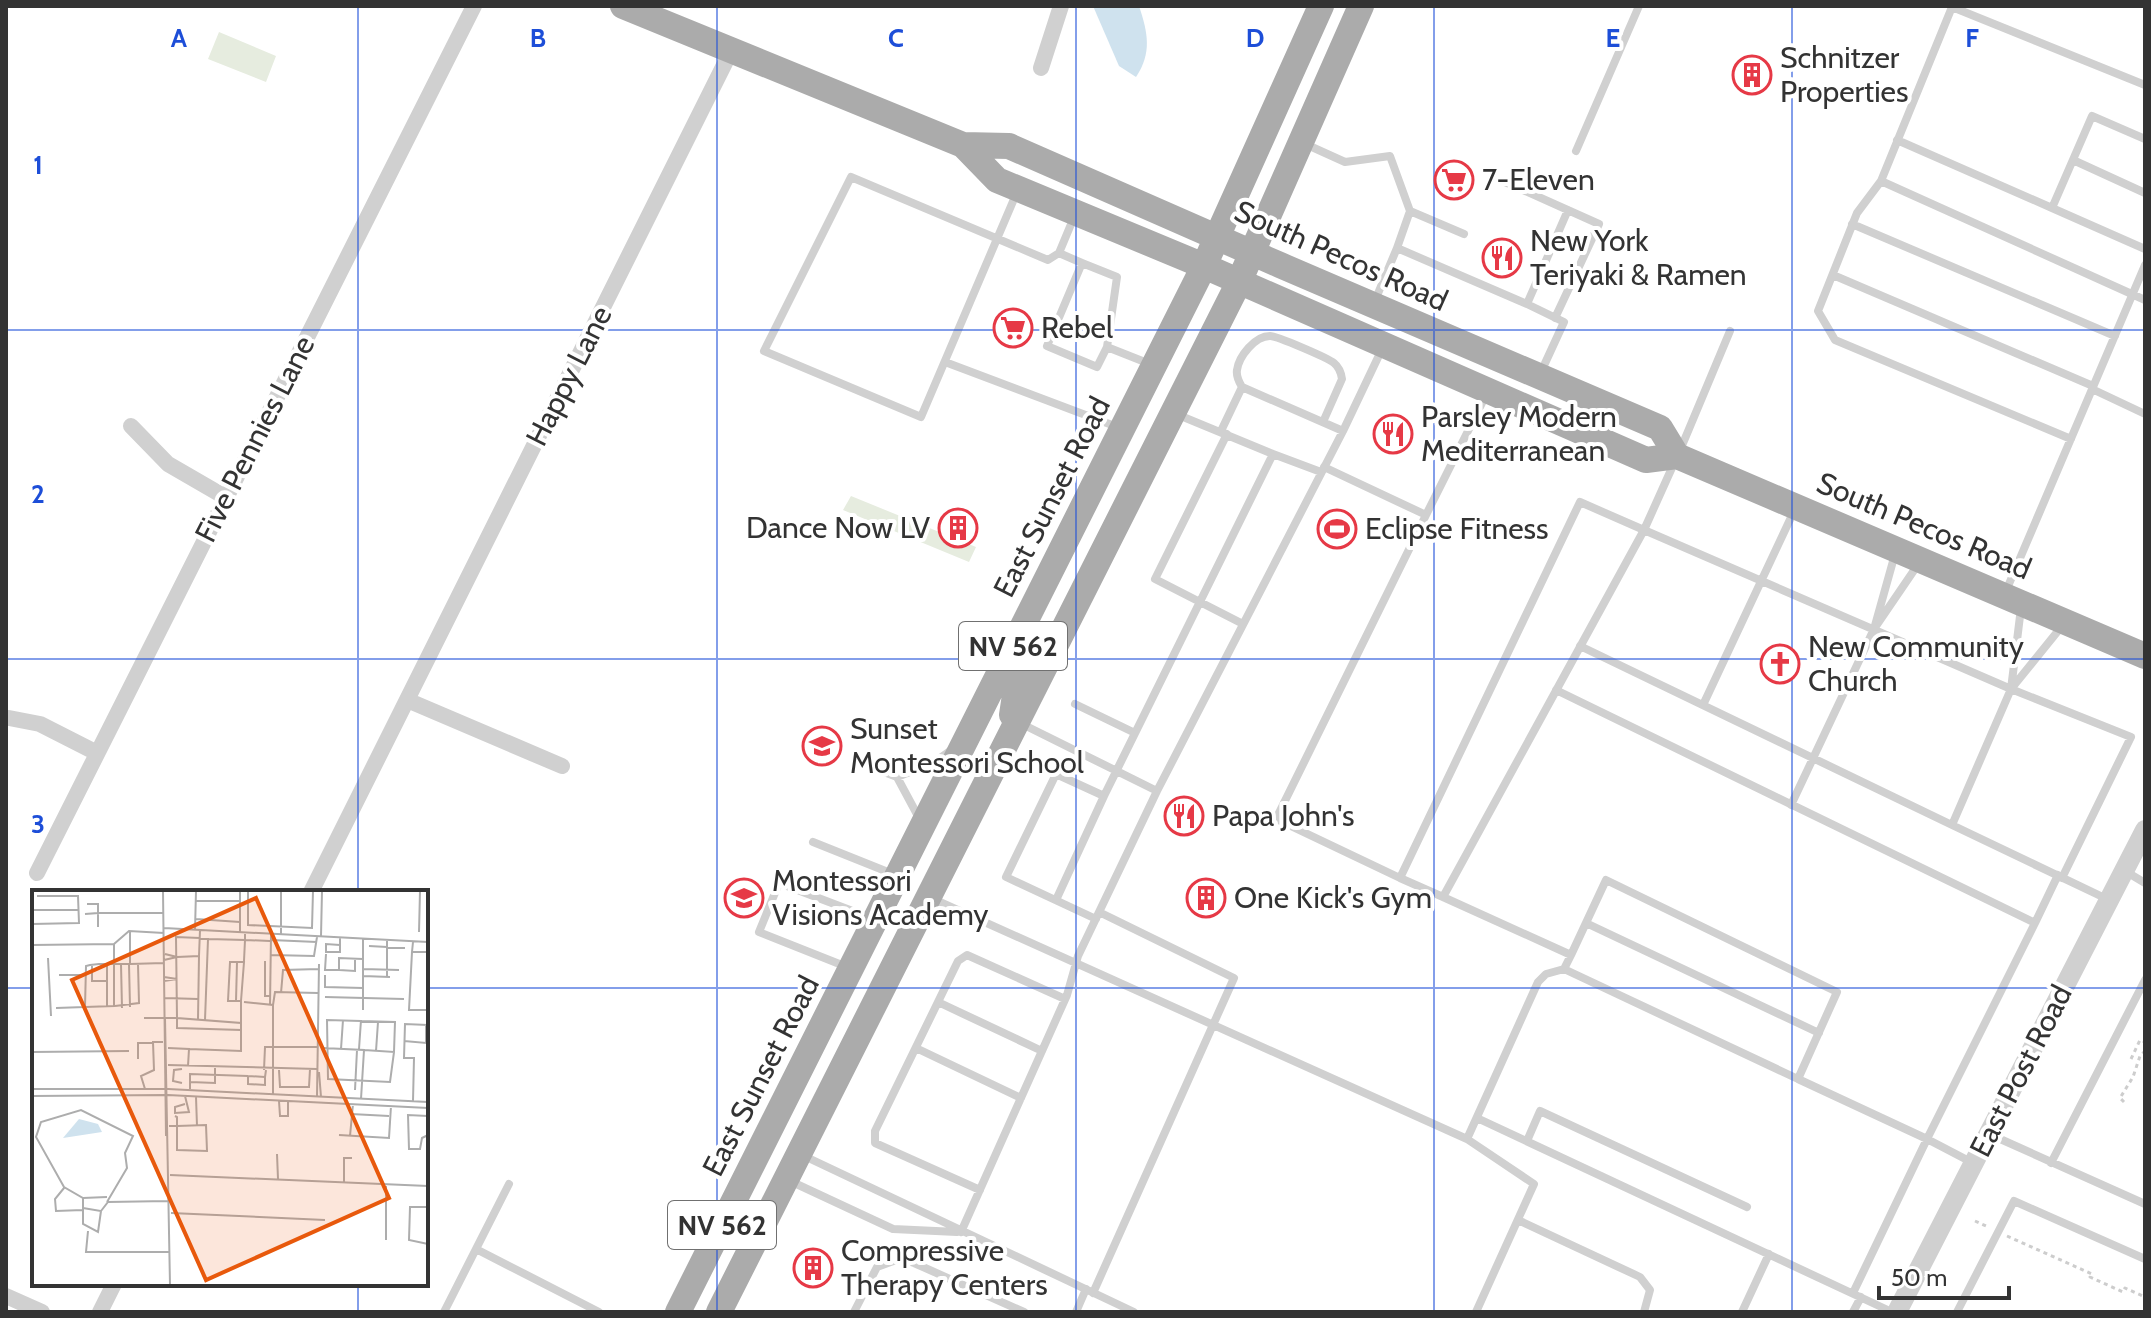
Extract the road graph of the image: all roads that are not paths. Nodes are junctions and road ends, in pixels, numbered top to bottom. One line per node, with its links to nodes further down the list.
1 (474, 6): 64 (street, Five Pennies Lane)
2 (623, 6): 8 (main road, South Pecos Road)
3 (1061, 6): 9 (street)
4 (1321, 6): 28 (main road, East Sunset Road / NV 562)
5 (1361, 6): 13 (main road, NV 562)
6 (1639, 6): 15 (lane)
7 (1952, 6): 10 (lane); 12 (lane)
8 (731, 51): 14 (main road, South Pecos Road); 81 (street, Happy Lane)
9 (1041, 68)
10 (2145, 85)
11 (2145, 139): 16 (lane)
12 (1897, 140): 17 (lane); 21 (lane)
13 (1301, 142): 23 (lane); 31 (main road, NV 562)
14 (963, 145): 19 (main road, South Pecos Road); 28 (main road, South Pecos Road)
15 (1576, 151)
16 (2073, 160): 20 (lane); 21 (lane)
17 (1881, 181): 25 (lane); 38 (lane)
18 (1505, 182): 22 (lane)
19 (1018, 189): 24 (main road, South Pecos Road); 27 (lane)
20 (2145, 193)
21 (2052, 208): 30 (lane)
22 (1568, 210): 40 (lane); 42 (lane)
23 (1410, 211): 26 (lane); 29 (lane)
24 (1076, 213): 32 (lane); 35 (main road, South Pecos Road)
25 (1852, 224): 36 (lane); 44 (lane)
26 (1464, 234)
27 (997, 237): 32 (lane); 47 (lane); 47 (lane)
28 (1218, 237): 31 (main road, South Pecos Road); 35 (main road, East Sunset Road / NV 562)
29 (1397, 248): 40 (lane); 41 (lane)
30 (2145, 249)
31 (1252, 252): 37 (main road, NV 562); 41 (main road, South Pecos Road)
32 (1059, 253): 33 (lane)
33 (1082, 263): 46 (lane); 46 (lane)
34 (2145, 265): 38 (lane)
35 (1204, 266): 37 (main road, South Pecos Road); 48 (main road, East Sunset Road / NV 562)
36 (1833, 275): 51 (lane); 60 (lane)
37 (1239, 282): 45 (main road, South Pecos Road); 53 (main road, NV 562)
38 (2133, 294): 39 (lane); 44 (lane)
39 (2145, 300)
40 (1527, 304): 42 (lane)
41 (1373, 305): 49 (main road, South Pecos Road)
42 (1555, 318): 49 (lane)
43 (1730, 331): 62 (lane)
44 (2115, 336): 51 (lane)
45 (1383, 346): 52 (main road, South Pecos Road); 58 (lane)
46 (1107, 347): 48 (lane)
47 (945, 362): 57 (lane)
48 (1154, 366): 57 (main road, East Sunset Road / NV 562)
49 (1539, 376): 62 (main road, South Pecos Road)
50 (1242, 387): 55 (lane); 55 (lane); 59 (lane)
51 (2093, 387): 54 (lane); 60 (lane)
52 (1488, 392): 62 (main road, South Pecos Road); 66 (lane)
53 (1174, 413): 59 (lane); 85 (main road, NV 562)
54 (2145, 414)
55 (1323, 422): 58 (lane)
56 (131, 426): 64 (street)
57 (1123, 428): 70 (main road, East Sunset Road / NV 562)
58 (1343, 431): 63 (lane)
59 (1224, 433): 61 (lane); 73 (lane)
60 (2071, 439): 72 (lane)
61 (1273, 454): 63 (lane); 73 (lane)
62 (1677, 456): 65 (main road, South Pecos Road); 67 (lane)
63 (1322, 470): 66 (lane); 75 (lane)
64 (225, 497): 88 (street, Five Pennies Lane)
65 (1796, 507): 68 (main road, South Pecos Road); 71 (lane)
66 (1426, 515): 106 (lane)
67 (1644, 530): 71 (lane); 77 (lane); 106 (lane)
68 (1896, 549): 69 (main road, South Pecos Road); 76 (lane)
69 (1921, 560): 72 (main road, South Pecos Road); 76 (lane)
70 (1053, 567): 85 (main road); 86 (main road, East Sunset Road / NV 562)
71 (1761, 581): 76 (lane); 83 (lane)
72 (2013, 599): 74 (main road, South Pecos Road); 79 (lane)
73 (1200, 602): 75 (lane); 87 (lane)
74 (2065, 622): 78 (main road, South Pecos Road); 79 (lane)
75 (1243, 624): 94 (lane)
76 (1874, 629): 79 (lane); 89 (lane)
77 (1580, 646): 80 (lane); 83 (lane)
78 (2145, 656)
79 (2011, 689): 98 (lane); 105 (lane)
80 (1556, 690): 96 (lane); 110 (lane)
81 (407, 700): 91 (street); 108 (street, Happy Lane)
82 (1075, 704): 87 (lane)
83 (1703, 705): 89 (lane)
84 (9, 718): 88 (street)
85 (1018, 722): 92 (lane); 101 (main road, NV 562)
86 (974, 723): 93 (lane); 97 (main road, East Sunset Road / NV 562); 101 (main road)
87 (1135, 733): 92 (lane)
88 (97, 753): 103 (street, Five Pennies Lane)
89 (1814, 758): 96 (lane); 98 (lane)
90 (855, 761): 93 (lane)
91 (562, 766)
92 (1116, 771): 94 (lane); 95 (lane)
93 (897, 777): 97 (lane)
94 (1157, 791): 113 (lane)
95 (1104, 796): 111 (lane); 111 (lane)
96 (1791, 805): 116 (lane)
97 (923, 825): 104 (main road, East Sunset Road / NV 562)
98 (1952, 825): 105 (lane)
99 (2145, 830): 102 (street, East Post Road)
100 (813, 842): 104 (lane)
101 (957, 843): 109 (main road, NV 562)
102 (2124, 871): 107 (lane); 112 (street, East Post Road)
103 (37, 873)
104 (898, 876): 114 (main road, East Sunset Road / NV 562)
105 (2060, 876): 112 (lane); 116 (lane)
106 (1400, 878): 110 (lane)
107 (2145, 883)
108 (312, 890)
109 (930, 897): 118 (lane); 136 (main road, NV 562)
110 (1443, 897): 117 (lane)
111 (1056, 900): 113 (lane)
112 (2109, 900): 131 (street, East Post Road)
113 (1097, 916): 118 (lane); 124 (lane)
114 (875, 920): 119 (main road, East Sunset Road / NV 562); 119 (lane)
115 (1586, 923): 117 (lane); 125 (lane); 125 (lane)
116 (2035, 923): 134 (lane)
117 (1571, 955): 120 (lane)
118 (1076, 963): 122 (lane); 124 (lane)
119 (851, 969): 132 (main road, East Sunset Road / NV 562)
120 (1564, 969): 128 (lane); 130 (lane)
121 (2145, 980): 138 (lane)
122 (1065, 999): 123 (lane); 127 (lane)
123 (938, 1002): 126 (lane); 127 (lane)
124 (1215, 1025): 133 (lane); 151 (lane)
125 (1819, 1033): 128 (lane)
126 (916, 1048): 129 (lane); 142 (lane)
127 (1042, 1051): 129 (lane)
128 (1798, 1079): 134 (lane)
129 (1021, 1098): 142 (lane)
130 (1477, 1118): 133 (lane); 135 (lane)
131 (1989, 1134): 137 (street, East Post Road); 138 (lane)
132 (766, 1138): 136 (main road); 139 (main road, East Sunset Road / NV 562)
133 (1467, 1139): 145 (lane)
134 (1927, 1139): 137 (lane); 152 (lane)
135 (1527, 1141): 144 (lane); 148 (lane)
136 (798, 1153): 140 (main road, NV 562); 146 (lane)
137 (1974, 1163): 168 (street, East Post Road)
138 (2051, 1163): 143 (lane)
139 (752, 1164): 140 (main road); 158 (main road, East Sunset Road / NV 562)
140 (785, 1179): 146 (lane); 159 (main road, NV 562)
141 (509, 1184): 147 (lane)
142 (980, 1190): 146 (lane)
143 (2145, 1204)
144 (1747, 1207)
145 (1518, 1220): 164 (lane); 165 (lane)
146 (961, 1232): 151 (lane)
147 (476, 1249): 156 (lane); 157 (lane)
148 (1769, 1254): 152 (lane); 166 (lane)
149 (2145, 1259): 169 (lane)
150 (113, 1286): 155 (street)
151 (1090, 1291): 162 (lane); 163 (lane)
152 (1857, 1295): 167 (lane); 168 (lane)
153 (6, 1296): 154 (street)
154 (42, 1312)
155 (100, 1312)
156 (444, 1312)
157 (599, 1312)
158 (678, 1312)
159 (719, 1312)
160 (854, 1312): 161 (lane)
161 (1024, 1312)
162 (1076, 1312)
163 (1134, 1312)
164 (1476, 1312)
165 (1644, 1312)
166 (1742, 1312)
167 (1853, 1312)
168 (1895, 1312)
169 (1957, 1312)

